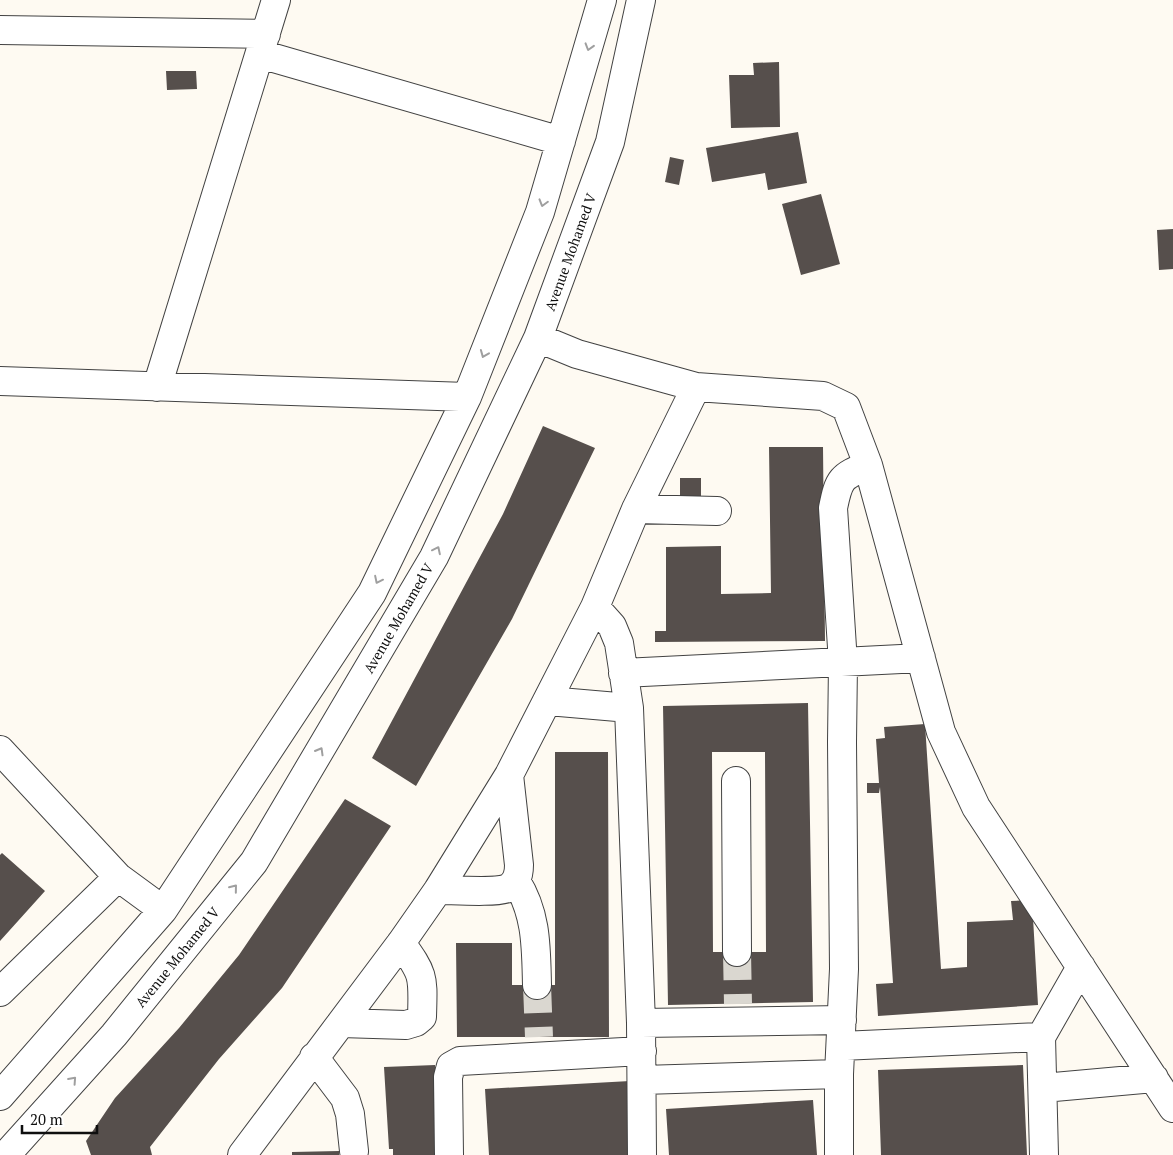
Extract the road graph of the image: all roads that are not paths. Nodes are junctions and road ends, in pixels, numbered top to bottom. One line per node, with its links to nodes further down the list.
1 (276, 0): 5 (street)
2 (602, 0): 6 (street, one-way to 6)
3 (641, 0): 7 (street, Avenue Mohamed V)
4 (0, 30): 5 (street)
5 (263, 44): 6 (street); 9 (street)
6 (561, 141): 11 (street, one-way to 11)
7 (538, 338): 10 (street); 46 (street, Avenue Mohamed V, one-way to 7)
8 (0, 381): 9 (street)
9 (157, 387): 11 (street)
10 (696, 387): 12 (street); 13 (street)
11 (467, 397): 27 (street, one-way to 27)
12 (868, 465): 16 (street); 17 (street)
13 (636, 509): 14 (street); 15 (street)
14 (717, 511)
15 (595, 607): 18 (street); 19 (street)
16 (920, 658): 17 (street); 30 (street)
17 (843, 663): 18 (street); 35 (street)
18 (624, 673): 20 (street)
19 (548, 701): 20 (street); 22 (street)
20 (629, 708): 34 (street)
21 (0, 750): 24 (street)
22 (509, 775): 25 (street); 26 (street)
23 (736, 780): 29 (street)
24 (118, 877): 27 (street); 32 (street)
25 (516, 881): 26 (street); 31 (street)
26 (438, 890): 28 (street)
27 (164, 910): 43 (street)
28 (401, 943): 33 (street); 33 (street)
29 (737, 952)
30 (1081, 967): 36 (street); 40 (street)
31 (537, 985)
32 (0, 992)
33 (341, 1023): 38 (street)
34 (641, 1023): 35 (street); 37 (street)
35 (841, 1033): 36 (street); 39 (street)
36 (1041, 1037): 42 (street)
37 (642, 1051): 41 (street); 48 (street)
38 (314, 1057): 45 (street); 47 (street)
39 (840, 1074): 41 (street); 50 (street)
40 (1154, 1078): 42 (street); 44 (street)
41 (643, 1080): 49 (street)
42 (1042, 1088): 51 (street)
43 (0, 1096)
44 (1173, 1108)
45 (354, 1151)
46 (6, 1155)
47 (242, 1155)
48 (449, 1155)
49 (642, 1155)
50 (840, 1155)
51 (1044, 1155)

